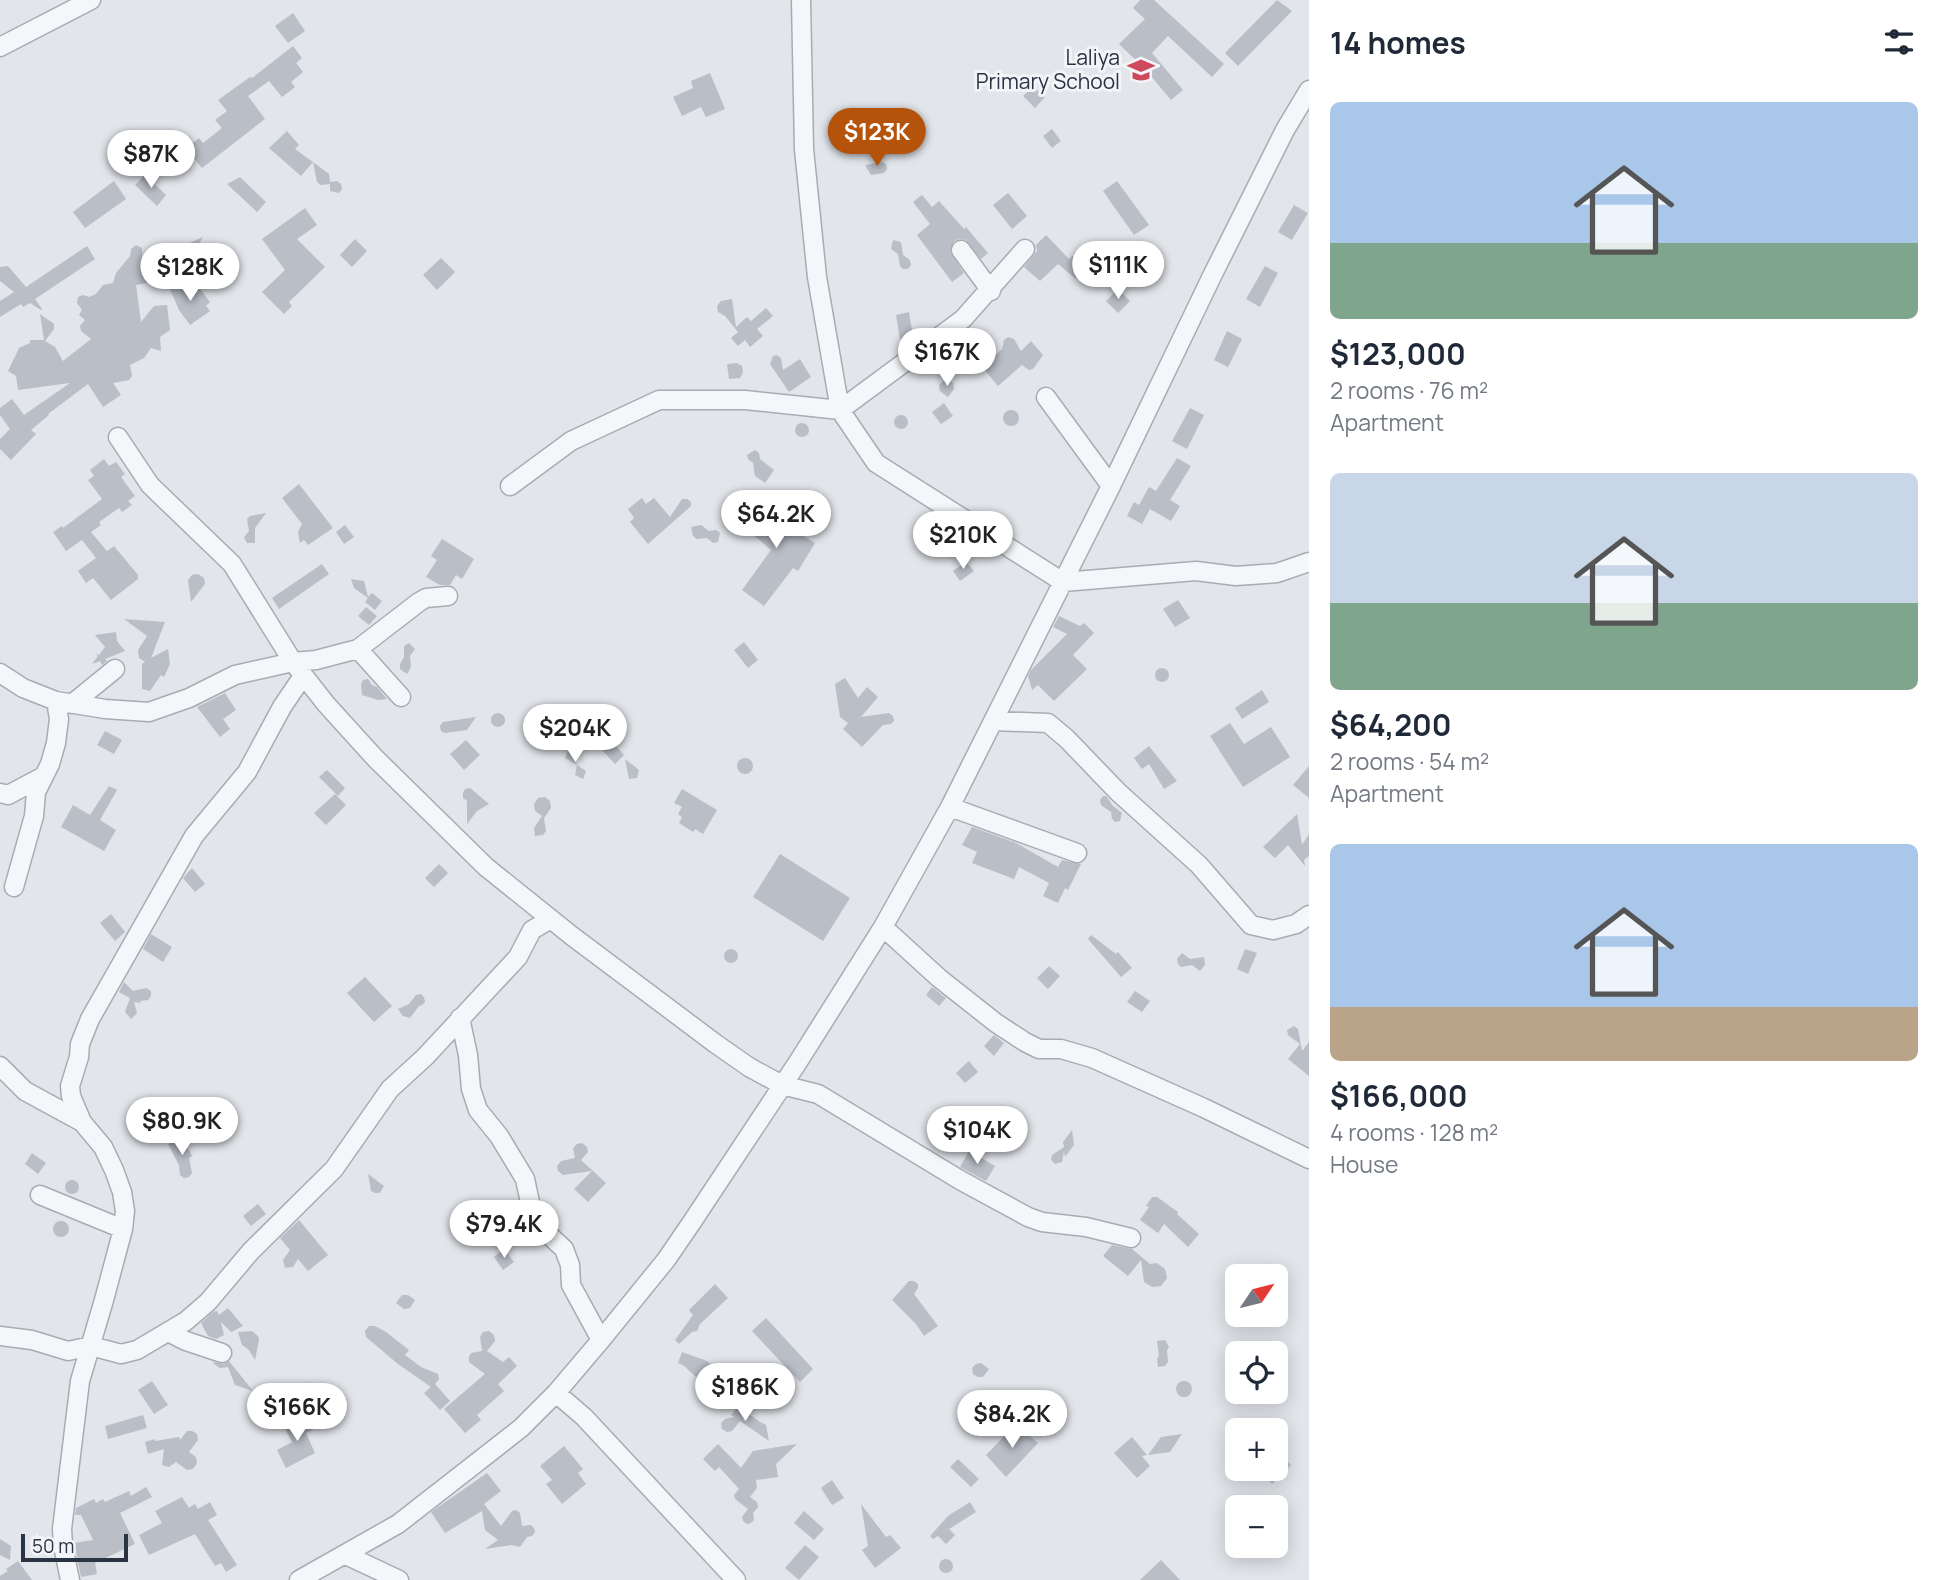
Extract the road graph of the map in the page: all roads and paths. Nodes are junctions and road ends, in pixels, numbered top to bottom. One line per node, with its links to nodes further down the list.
1 (91, 0): 3 (street)
2 (801, 0): 9 (street)
3 (0, 47)
4 (1309, 90): 12 (street)
5 (1025, 249): 7 (street)
6 (961, 250): 7 (street)
7 (990, 291): 9 (street)
8 (1046, 397): 12 (street)
9 (840, 410): 11 (street); 14 (street)
10 (118, 437): 19 (street)
11 (510, 486)
12 (1111, 486): 14 (street)
13 (1309, 562): 14 (street)
14 (1063, 582): 22 (street)
15 (448, 596): 16 (street)
16 (358, 649): 19 (street); 20 (street)
17 (115, 669): 21 (street)
18 (0, 673): 21 (street)
19 (301, 673): 21 (street); 28 (street); 36 (street)
20 (401, 697)
21 (64, 702): 23 (street)
22 (994, 721): 25 (street); 29 (street)
23 (42, 777): 24 (street); 27 (street)
24 (0, 793)
25 (950, 807): 26 (street); 31 (street)
26 (1077, 853)
27 (14, 887)
28 (521, 896): 30 (street); 32 (street)
29 (1309, 915)
30 (551, 919): 32 (street); 35 (street)
31 (883, 927): 35 (street); 37 (street)
32 (533, 930): 33 (street)
33 (460, 1018): 41 (street); 43 (street)
34 (0, 1066): 36 (street)
35 (782, 1085): 40 (street); 43 (street)
36 (82, 1122): 39 (street)
37 (1309, 1159)
38 (40, 1195): 39 (street)
39 (123, 1229): 44 (street)
40 (1131, 1238)
41 (169, 1332): 44 (street); 45 (street)
42 (0, 1336): 44 (street)
43 (601, 1340): 46 (street)
44 (91, 1346): 48 (street)
45 (222, 1353)
46 (556, 1393): 47 (street); 51 (street)
47 (346, 1555): 49 (street); 50 (street)
48 (70, 1580)
49 (299, 1580)
50 (399, 1580)
51 (736, 1580)

